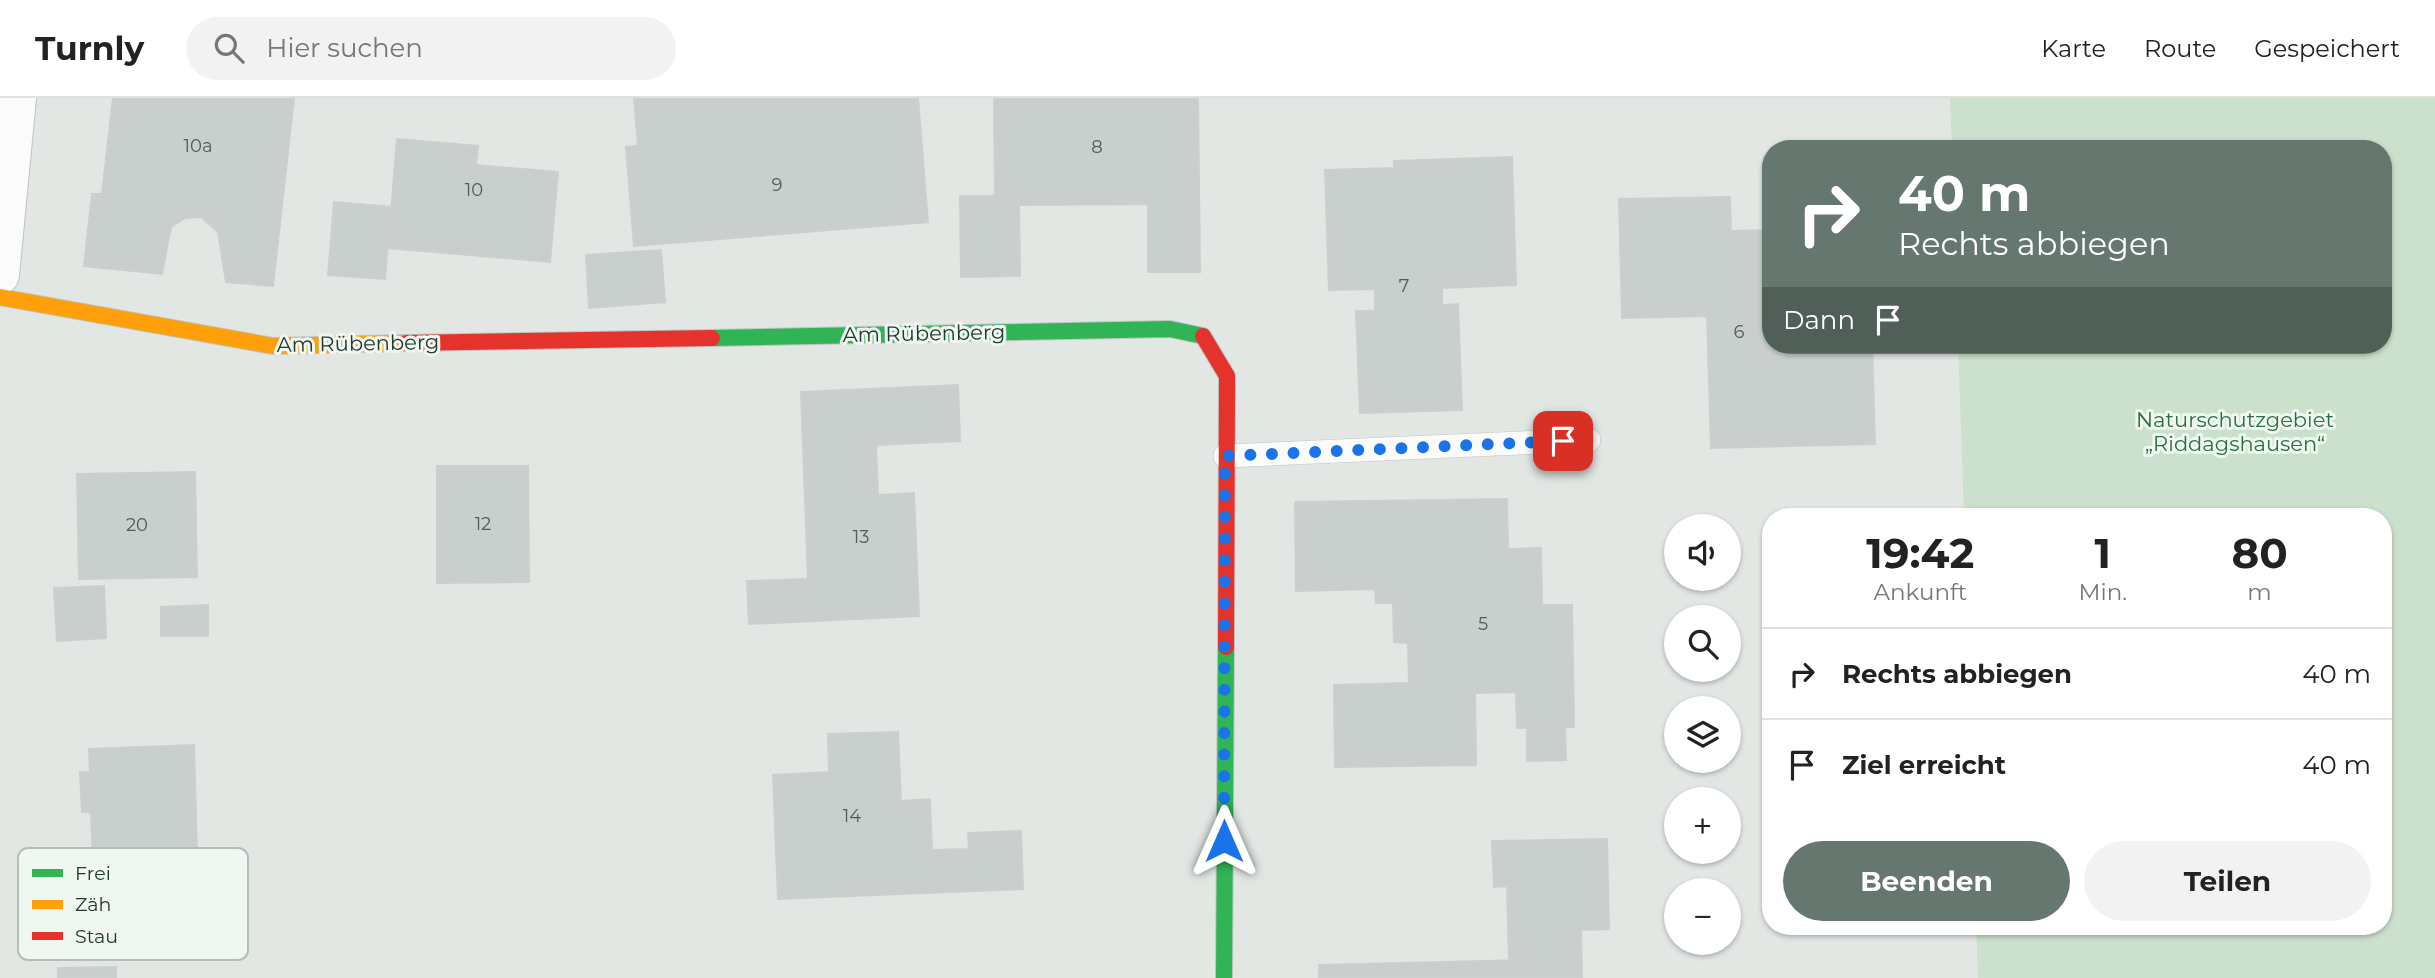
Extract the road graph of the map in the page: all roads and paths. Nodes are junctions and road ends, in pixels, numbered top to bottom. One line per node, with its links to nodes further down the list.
1 (17, 98): 2 (street)
2 (5, 162): 3 (street)
3 (0, 275)
4 (0, 297): 6 (street, Am Rübenberg)
5 (1589, 440): 6 (lane)
6 (1225, 456): 7 (street, Am Rübenberg)
7 (1224, 978)

